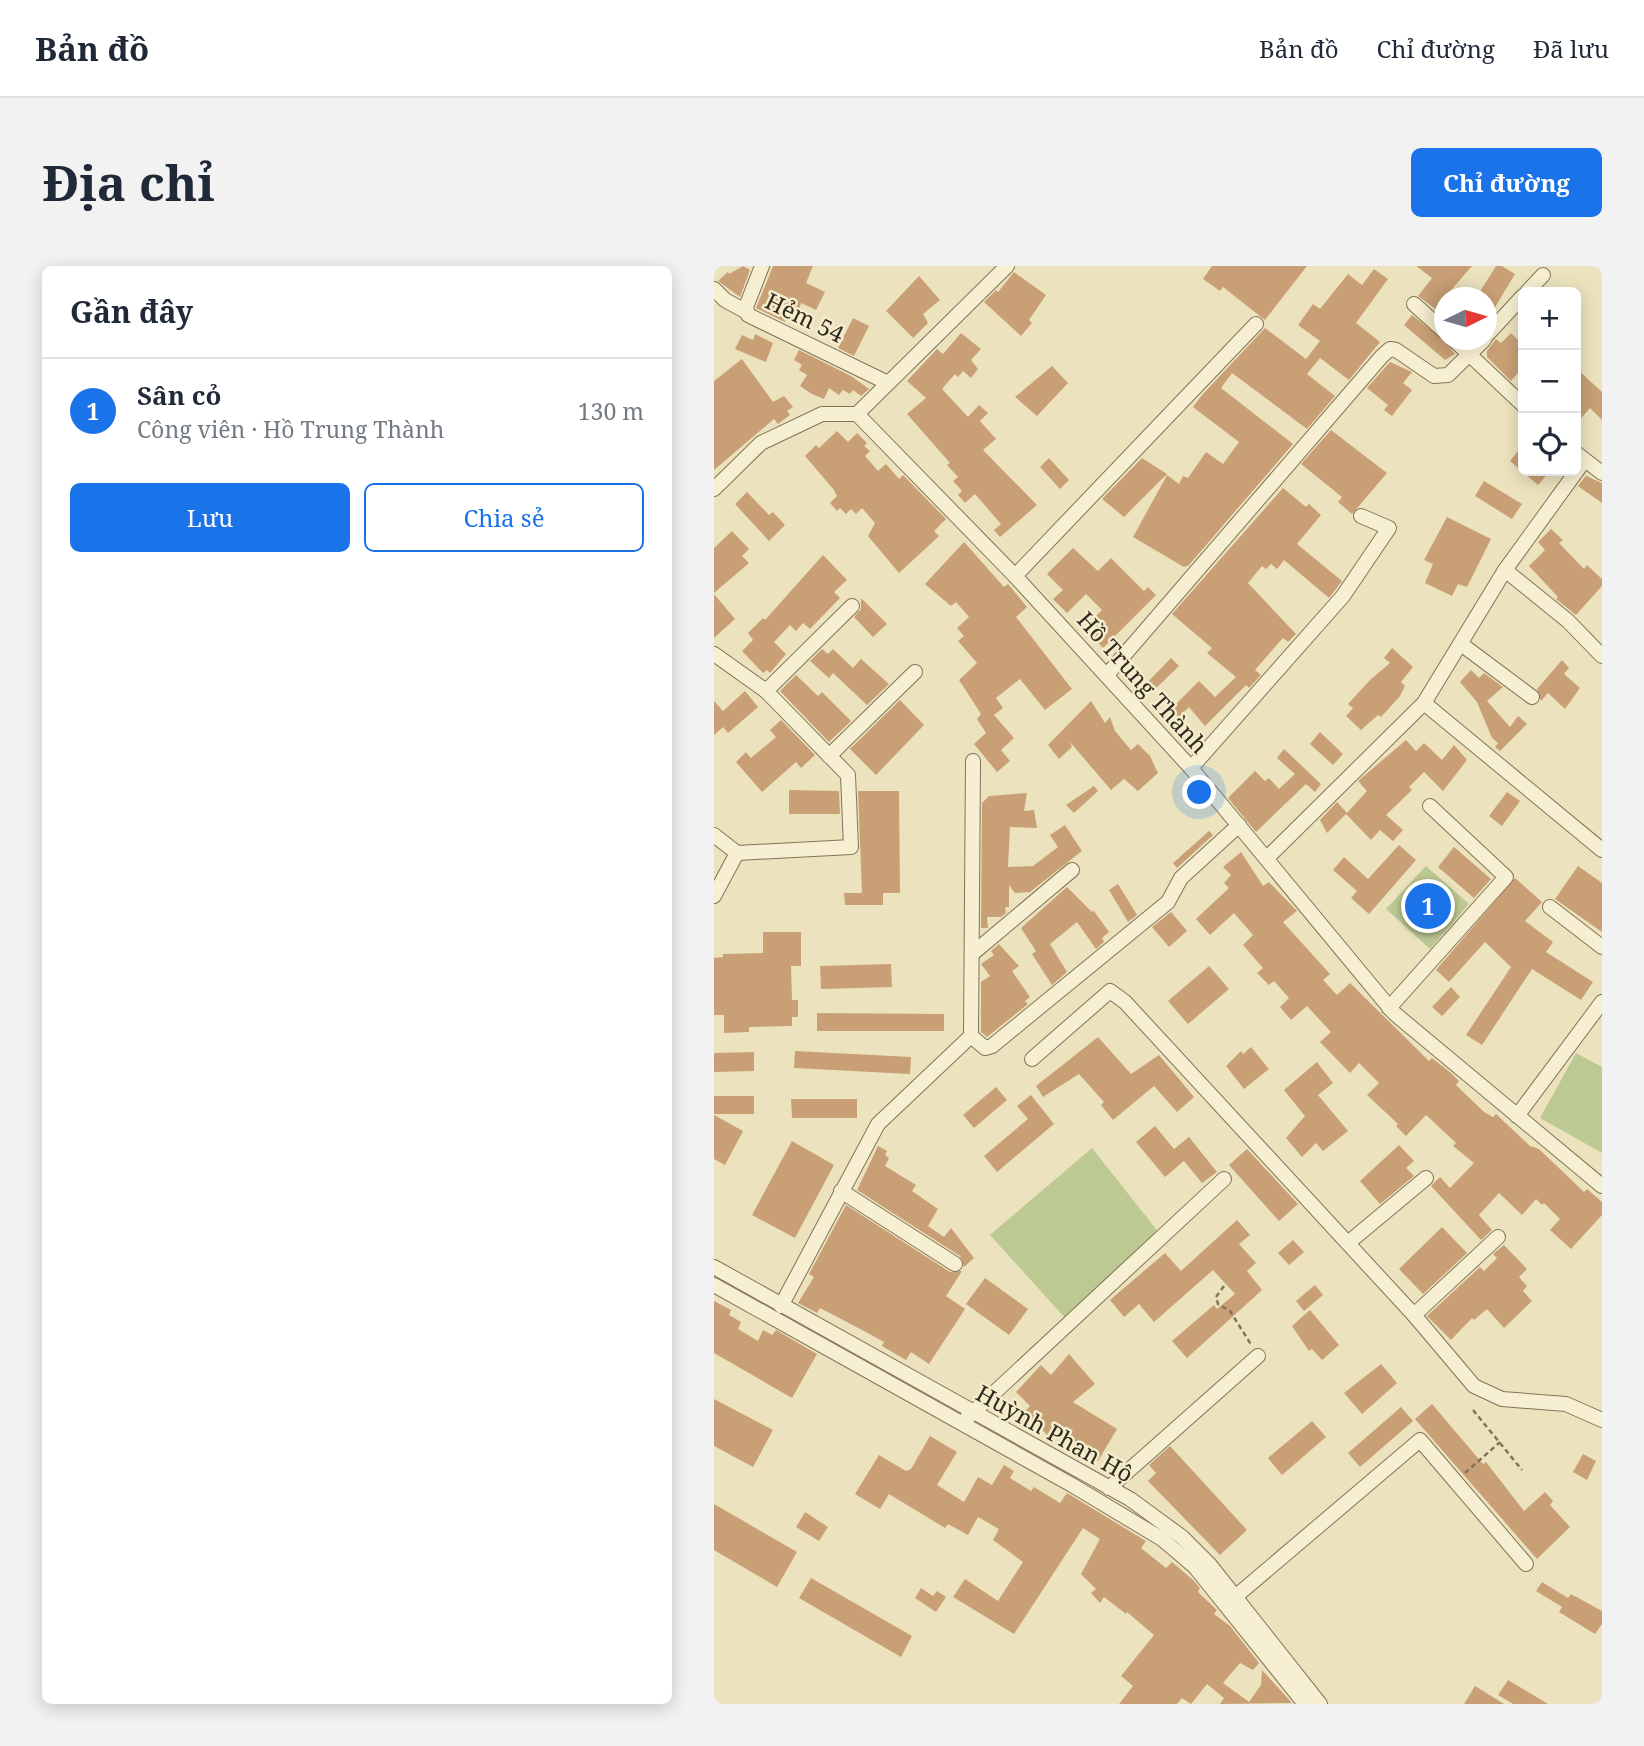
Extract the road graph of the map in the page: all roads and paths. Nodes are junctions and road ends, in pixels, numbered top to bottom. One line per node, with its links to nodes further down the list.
1 (762, 266): 8 (street, Hẻm 54)
2 (1007, 266): 15 (street)
3 (1543, 275): 4 (street)
4 (1532, 287)
5 (719, 295): 8 (street)
6 (1518, 302): 11 (street)
7 (1414, 304): 9 (street)
8 (746, 311): 15 (street, Hẻm 54)
9 (1434, 322)
10 (1256, 324): 24 (street)
11 (1497, 325)
12 (1465, 350): 14 (street)
13 (1474, 350): 14 (street)
14 (1470, 354): 16 (street); 30 (street)
15 (888, 383): 17 (street)
16 (1518, 400)
17 (857, 414): 21 (street); 24 (street, Hồ Trung Thành)
18 (1581, 458): 19 (street)
19 (1602, 474)
20 (1567, 476): 23 (street)
21 (714, 489)
22 (1361, 516): 36 (street)
23 (1505, 570): 26 (street); 28 (street)
24 (1015, 576): 30 (street, Hồ Trung Thành)
25 (852, 606): 31 (street)
26 (1461, 644): 32 (street); 33 (street)
27 (714, 653): 31 (street)
28 (1602, 656)
29 (915, 672): 34 (street)
30 (1107, 675): 36 (street, Hồ Trung Thành)
31 (766, 691): 34 (street)
32 (1532, 697)
33 (1424, 703): 40 (street); 42 (street)
34 (829, 756): 41 (street)
35 (973, 761): 47 (street)
36 (1191, 768): 38 (street, Hồ Trung Thành)
37 (1430, 806): 49 (street)
38 (1239, 825): 42 (street, Hồ Trung Thành); 50 (street)
39 (715, 839): 41 (street)
40 (1602, 850)
41 (737, 853): 44 (street)
42 (1267, 858): 49 (street, Hồ Trung Thành)
43 (1072, 870): 47 (street)
44 (714, 896)
45 (1549, 907): 46 (street)
46 (1602, 947)
47 (972, 954): 50 (street)
48 (1602, 1002): 52 (street)
49 (1389, 1008): 52 (street, Hồ Trung Thành)
50 (971, 1036): 56 (street)
51 (1032, 1059): 58 (street)
52 (1517, 1116): 55 (street, Hồ Trung Thành)
53 (1426, 1178): 58 (street)
54 (1224, 1180): 67 (street)
55 (1602, 1186)
56 (841, 1191): 59 (street); 63 (street)
57 (1498, 1237): 64 (street)
58 (1348, 1243): 64 (street)
59 (955, 1264)
60 (714, 1267): 63 (street, Huỳnh Phan Hộ)
61 (714, 1285): 69 (street, Huỳnh Phan Hộ)
62 (1224, 1286): 65 (path)
63 (781, 1306): 67 (street, Huỳnh Phan Hộ)
64 (1414, 1315): 68 (street)
65 (1258, 1356): 73 (street)
66 (1473, 1410): 70 (path)
67 (970, 1412): 69 (street); 73 (street, Huỳnh Phan Hộ)
68 (1602, 1420)
69 (963, 1426): 75 (street, Huỳnh Phan Hộ)
70 (1500, 1443): 71 (path); 72 (path)
71 (1522, 1470)
72 (1456, 1482): 74 (street); 75 (street)
73 (1109, 1488): 75 (street, Huỳnh Phan Hộ)
74 (1527, 1564)
75 (1231, 1601): 76 (street, Huỳnh Phan Hộ); 77 (street, Huỳnh Phan Hộ)
76 (1305, 1704)
77 (1320, 1704)

